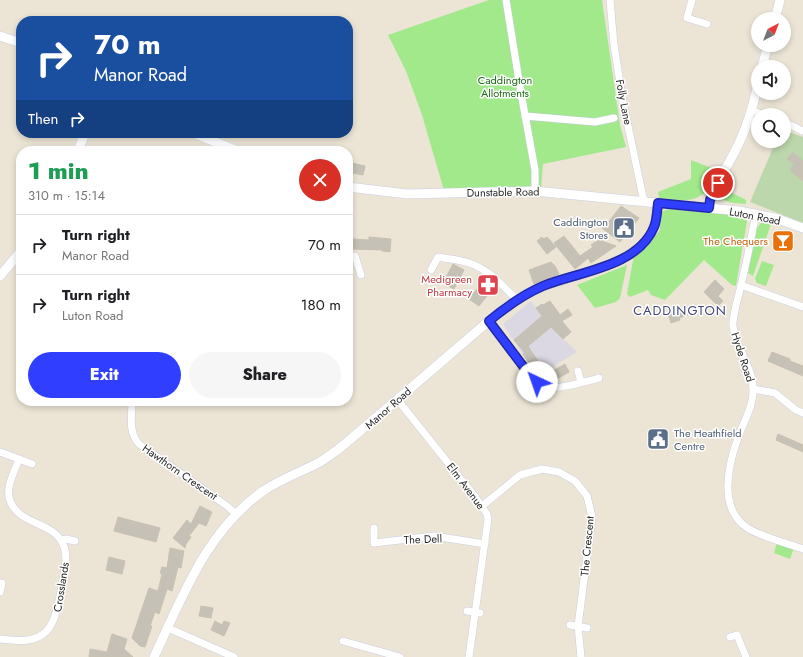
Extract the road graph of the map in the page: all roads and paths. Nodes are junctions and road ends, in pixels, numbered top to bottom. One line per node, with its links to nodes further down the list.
1 (506, 0): 10 (street)
2 (610, 0): 18 (street, Folly Lane)
3 (692, 0): 6 (street)
4 (780, 0): 5 (street)
5 (777, 12)
6 (707, 24)
7 (0, 36): 8 (street)
8 (16, 41)
9 (751, 114): 20 (street)
10 (525, 116): 11 (street); 17 (street)
11 (614, 118)
12 (791, 126): 13 (street)
13 (803, 132)
14 (206, 138): 15 (street)
15 (225, 146)
16 (353, 188): 17 (street, Dunstable Road)
17 (534, 190): 18 (street, Dunstable Road)
18 (644, 202): 19 (street, Dunstable Road)
19 (658, 203): 20 (street, Luton Road); 29 (street, Manor Road)
20 (709, 208): 21 (street, Luton Road)
21 (756, 214): 22 (street, Luton Road); 28 (street, Hyde Road)
22 (803, 228)
23 (353, 256): 26 (street)
24 (16, 257): 27 (street)
25 (431, 270): 29 (street)
26 (361, 275)
27 (0, 276)
28 (741, 285): 30 (street); 35 (street, Hyde Road)
29 (516, 299): 31 (street, Manor Road)
30 (803, 307)
31 (489, 321): 34 (street); 36 (street, Manor Road)
32 (578, 371): 34 (street)
33 (599, 378): 34 (street)
34 (581, 382)
35 (753, 389): 38 (street); 48 (street, Hyde Road)
36 (398, 399): 42 (street, Elm Avenue); 43 (street, Manor Road)
37 (132, 406): 43 (street, Hawthorn Crescent)
38 (803, 413)
39 (0, 452): 40 (street)
40 (19, 459): 41 (street); 45 (street)
41 (32, 464)
42 (482, 506): 47 (street, Elm Avenue); 52 (street, The Crescent)
43 (236, 514): 53 (street, Manor Road)
44 (374, 528): 47 (street, The Dell)
45 (61, 540): 46 (street); 56 (street, Crosslands)
46 (75, 541)
47 (485, 544): 61 (street, Elm Avenue)
48 (803, 549)
49 (1, 583): 50 (street); 51 (street)
50 (10, 585)
51 (0, 592)
52 (574, 626): 54 (street); 62 (street, The Crescent)
53 (168, 628): 58 (street, Manor Road); 59 (street)
54 (587, 628)
55 (737, 635): 63 (street)
56 (0, 639)
57 (343, 641): 60 (street)
58 (154, 657)
59 (234, 657)
60 (400, 657)
61 (469, 657)
62 (581, 657)
63 (746, 657)

